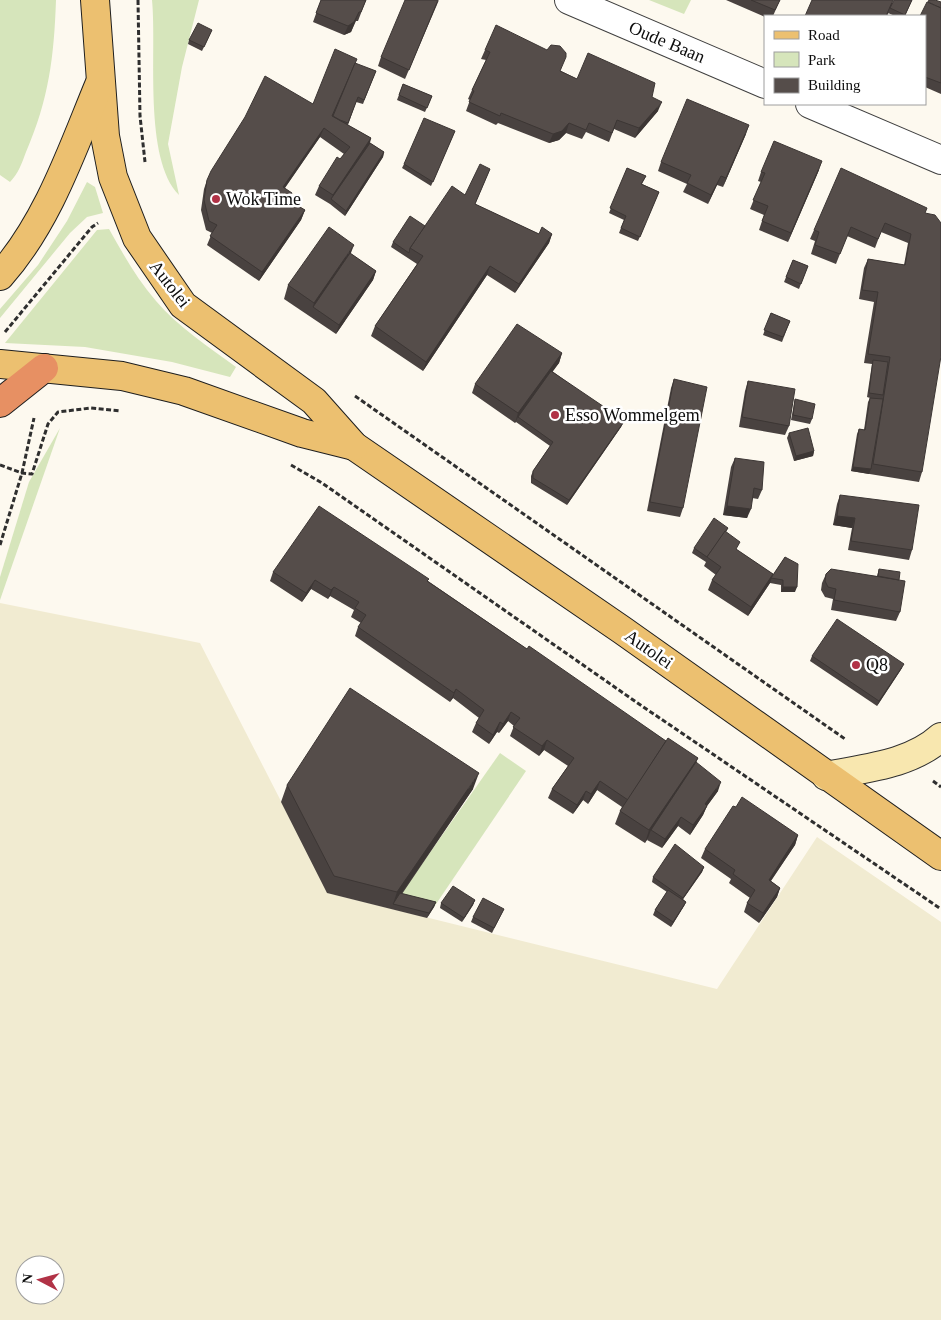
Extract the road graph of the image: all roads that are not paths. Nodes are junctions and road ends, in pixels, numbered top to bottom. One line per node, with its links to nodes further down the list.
1 (95, 0): 3 (main road, Autolei)
2 (569, 0): 4 (street, Oude Baan)
3 (101, 82): 7 (main road, Autolei); 11 (main road, Autolei)
4 (764, 84)
5 (812, 105): 6 (street)
6 (941, 160)
7 (0, 276)
8 (0, 364): 9 (main road, Autolei)
9 (44, 368): 10 (highway); 11 (main road, Autolei)
10 (0, 403)
11 (354, 446): 13 (main road, Autolei)
12 (941, 737): 13 (street)
13 (826, 776): 14 (main road, Autolei)
14 (940, 853)

